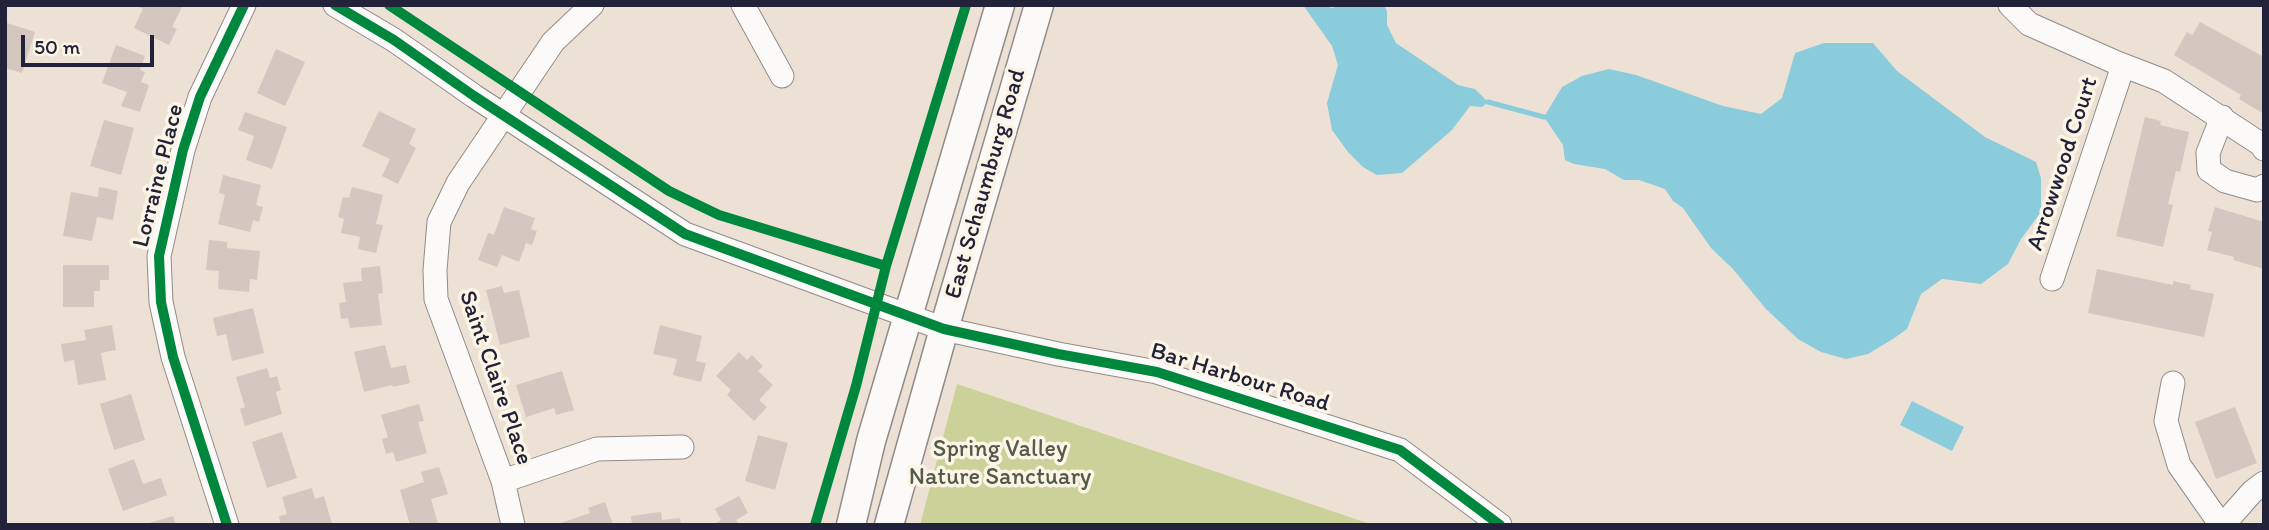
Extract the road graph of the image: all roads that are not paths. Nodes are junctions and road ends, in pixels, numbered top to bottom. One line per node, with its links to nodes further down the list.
1 (244, 5): 21 (street, Lorraine Place)
2 (335, 5): 10 (street, Bar Harbour Road)
3 (592, 5): 10 (street, Saint Claire Place)
4 (743, 5): 9 (street)
5 (1000, 5): 15 (main road, East Schaumburg Road)
6 (1039, 5): 16 (main road, East Schaumburg Road)
7 (2010, 5): 8 (street)
8 (2123, 66): 11 (street); 14 (street, Arrowwood Court)
9 (782, 76)
10 (502, 114): 15 (street, Bar Harbour Road); 19 (street, Saint Claire Place)
11 (2222, 117): 12 (street); 13 (street)
12 (2264, 149)
13 (2264, 186)
14 (2052, 279)
15 (908, 315): 16 (street, Bar Harbour Road); 23 (main road, East Schaumburg Road)
16 (944, 328): 24 (main road, East Schaumburg Road); 25 (street, Bar Harbour Road)
17 (2173, 383): 26 (street)
18 (682, 447): 19 (street)
19 (503, 481): 22 (street, Saint Claire Place)
20 (2264, 483): 26 (street)
21 (227, 525)
22 (513, 525)
23 (851, 525)
24 (889, 525)
25 (1500, 525)
26 (2222, 525)

